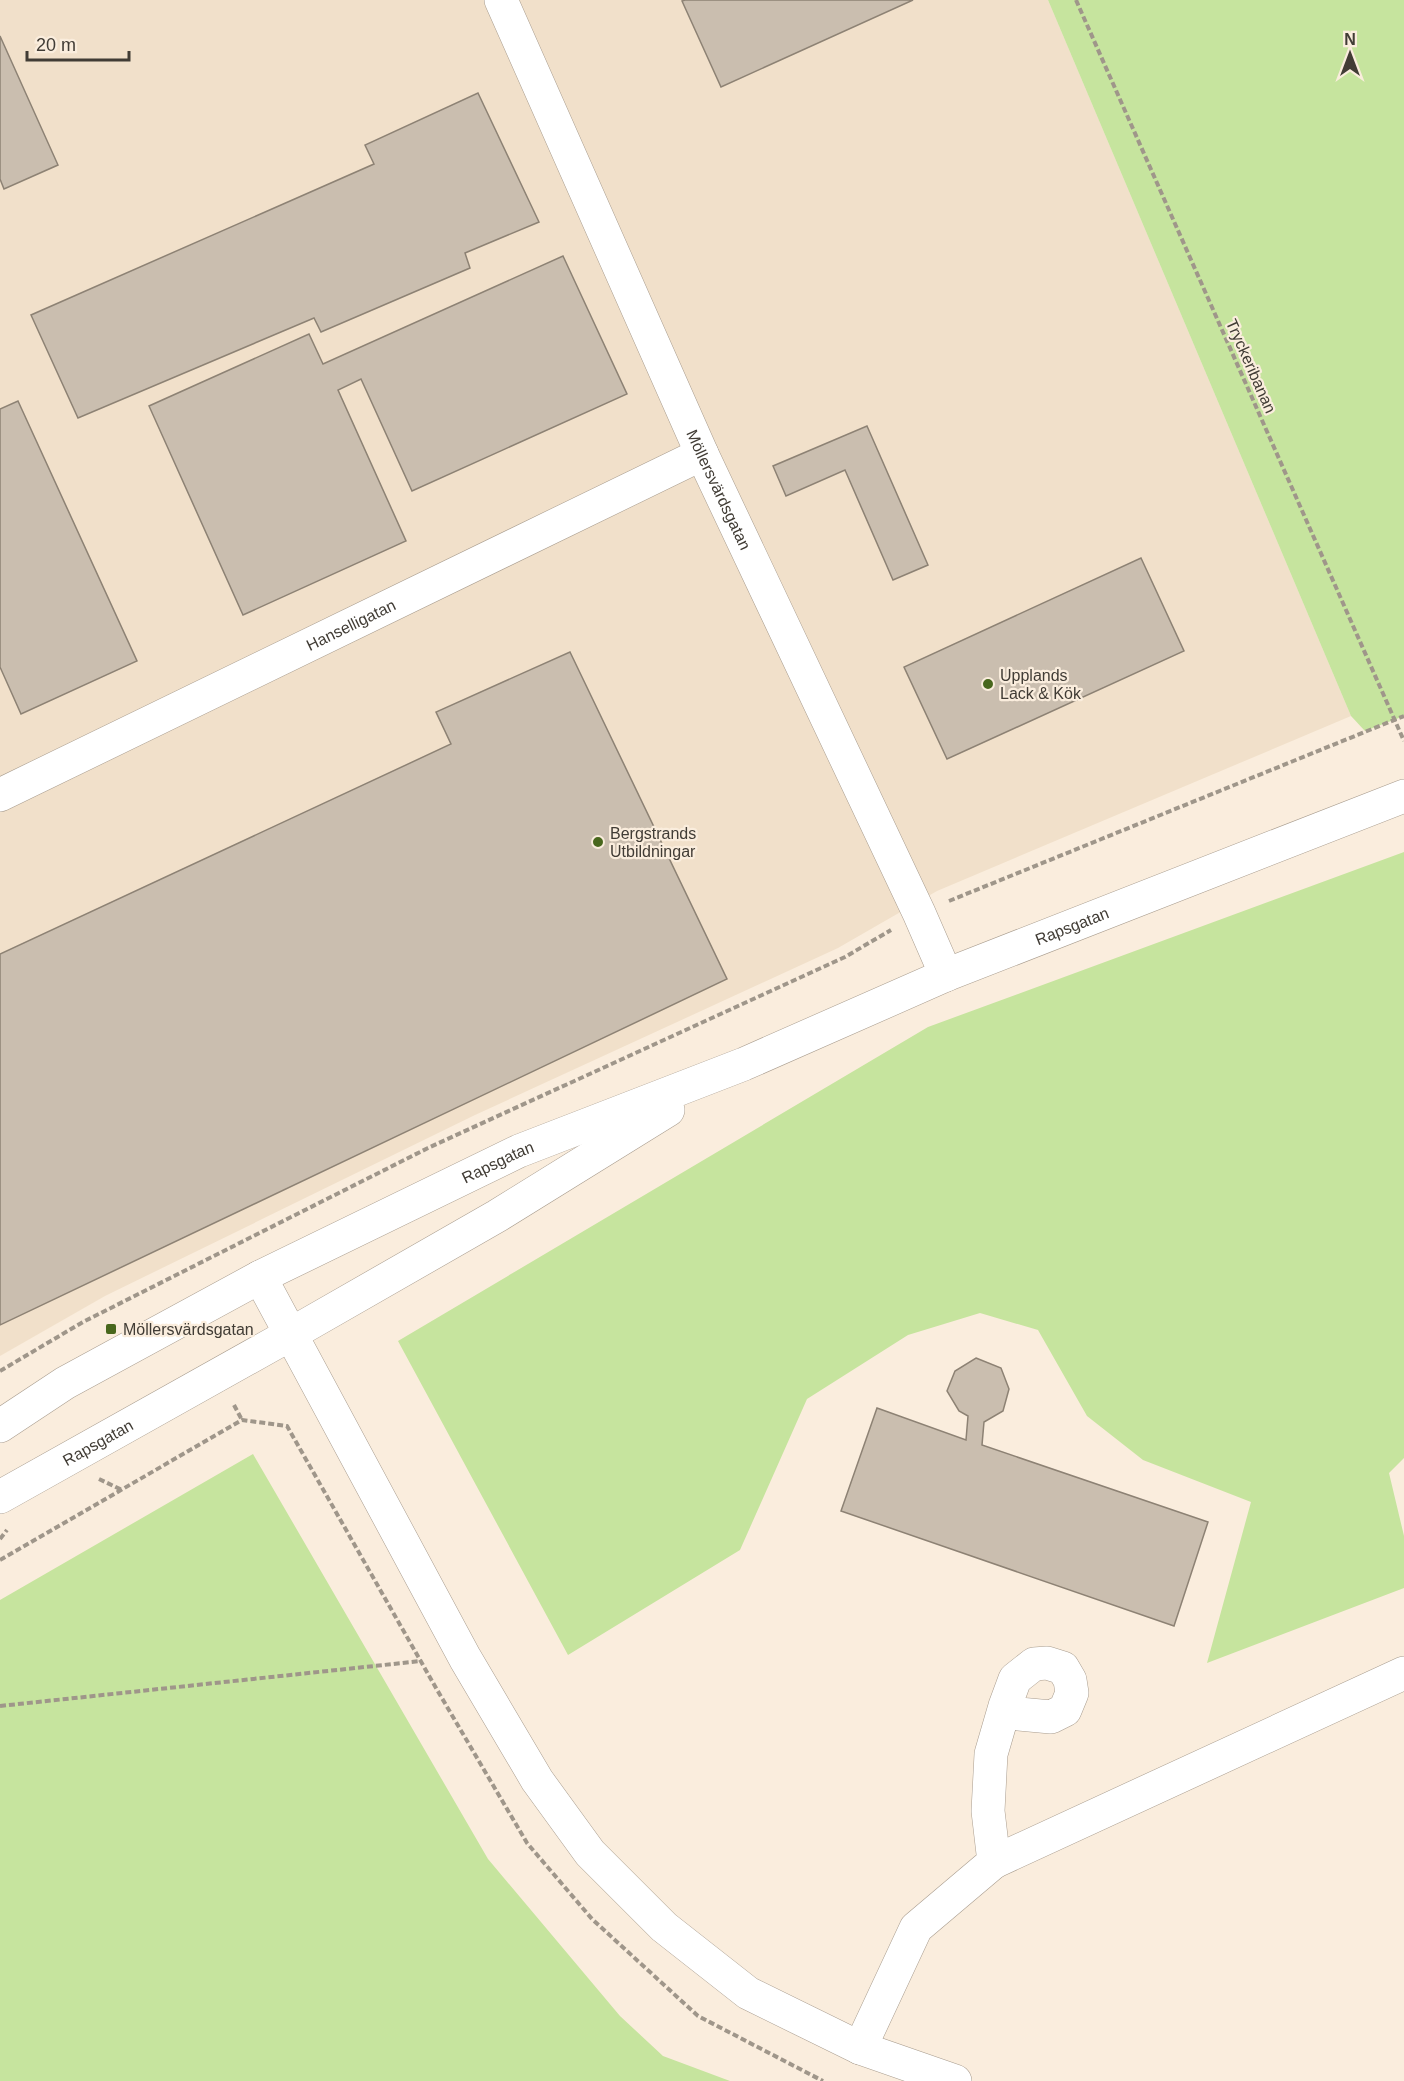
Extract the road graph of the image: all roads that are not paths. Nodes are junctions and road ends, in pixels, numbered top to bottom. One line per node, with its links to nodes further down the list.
1 (501, 0): 2 (street, Möllersvärdsgatan)
2 (702, 454): 3 (street, Hanselligatan); 5 (street, Möllersvärdsgatan)
3 (0, 795)
4 (1404, 796): 5 (street, Rapsgatan)
5 (946, 975): 6 (street, Rapsgatan)
6 (744, 1064): 7 (street, Rapsgatan); 8 (street, Rapsgatan)
7 (260, 1277): 8 (street); 9 (street, Rapsgatan)
8 (291, 1334): 10 (street, Rapsgatan); 14 (street)
9 (0, 1426)
10 (0, 1497)
11 (1404, 1673): 13 (street)
12 (1005, 1706): 13 (street)
13 (994, 1862): 14 (street)
14 (860, 2048): 15 (street)
15 (955, 2081)

